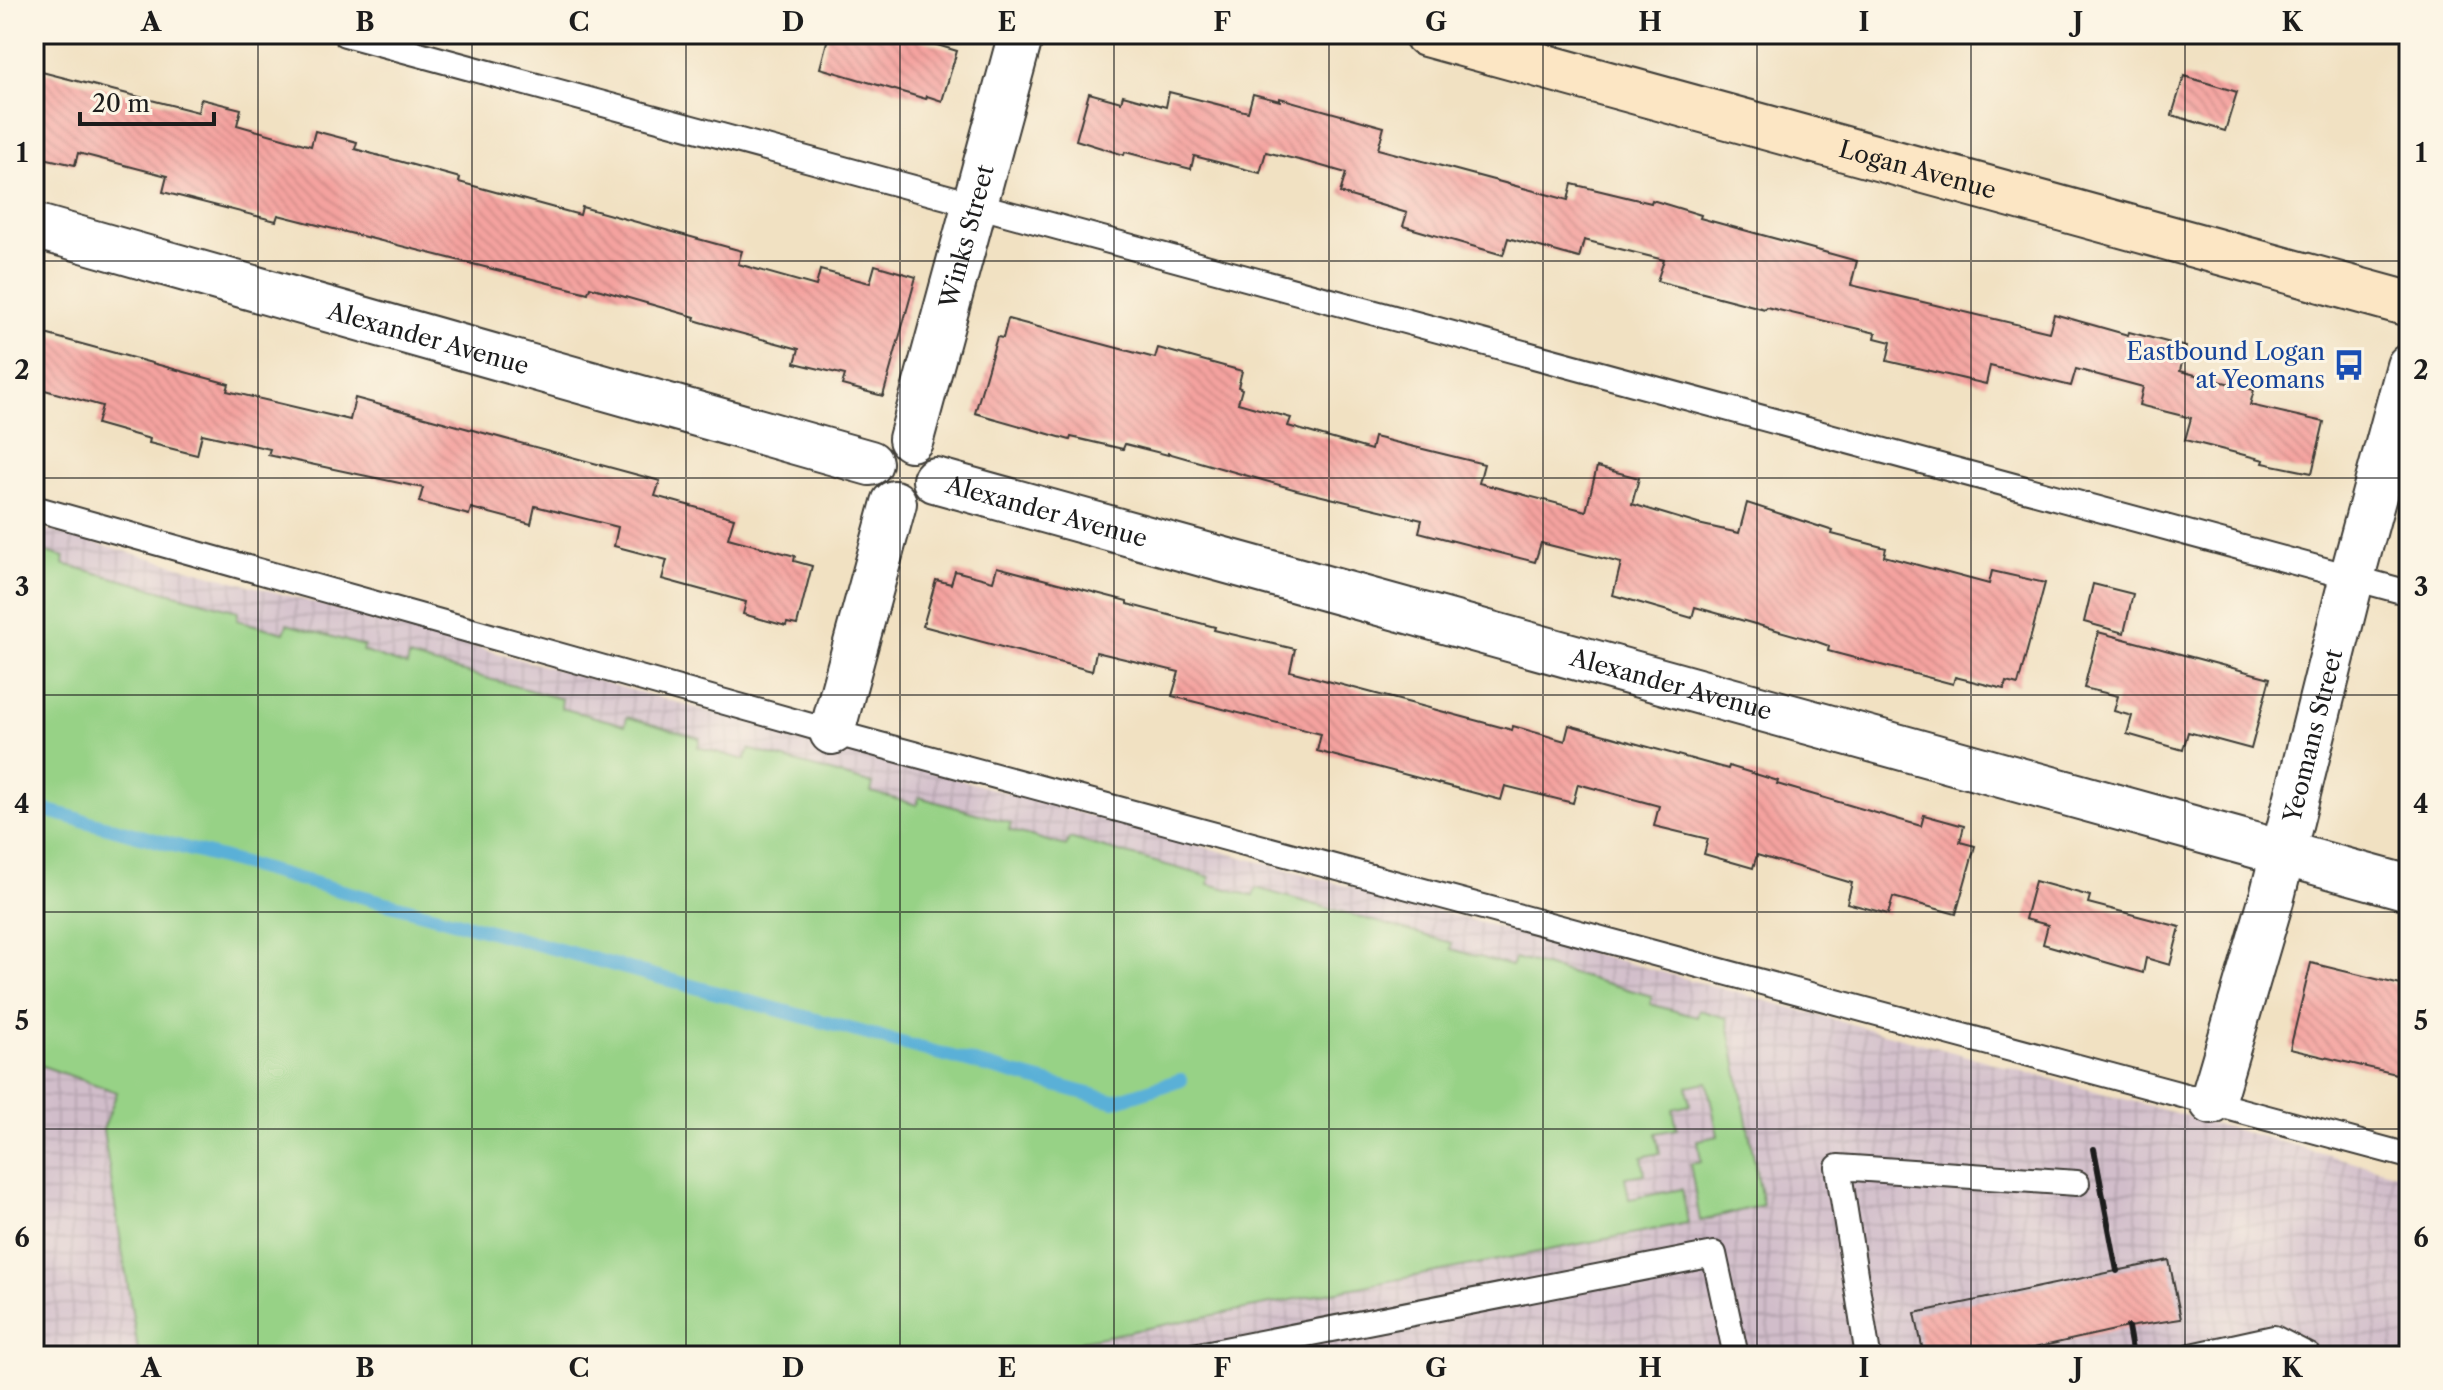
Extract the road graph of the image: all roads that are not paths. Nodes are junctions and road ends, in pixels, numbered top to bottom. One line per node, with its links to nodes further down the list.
1 (345, 34): 4 (lane)
2 (1021, 34): 4 (street, Winks Street)
3 (1426, 34): 6 (main road, Logan Avenue)
4 (974, 206): 8 (street, Winks Street); 13 (lane)
5 (34, 226): 9 (street, Alexander Avenue)
6 (2409, 304)
7 (2409, 366): 13 (street, Yeomans Street)
8 (911, 439): 9 (street); 10 (street)
9 (870, 463): 11 (street)
10 (935, 480): 11 (street); 16 (street, Alexander Avenue)
11 (894, 503): 15 (street)
12 (34, 508): 15 (lane)
13 (2352, 577): 14 (lane); 16 (street, Yeomans Street)
14 (2409, 593)
15 (832, 732): 18 (lane)
16 (2284, 854): 17 (street, Alexander Avenue); 18 (street, Yeomans Street)
17 (2409, 888)
18 (2212, 1102): 19 (lane)
19 (2409, 1156)
20 (2077, 1183): 23 (lane)
21 (1194, 1356): 22 (lane)
22 (1736, 1356)
23 (1868, 1356)
24 (2192, 1356): 25 (lane)
25 (2309, 1356)

